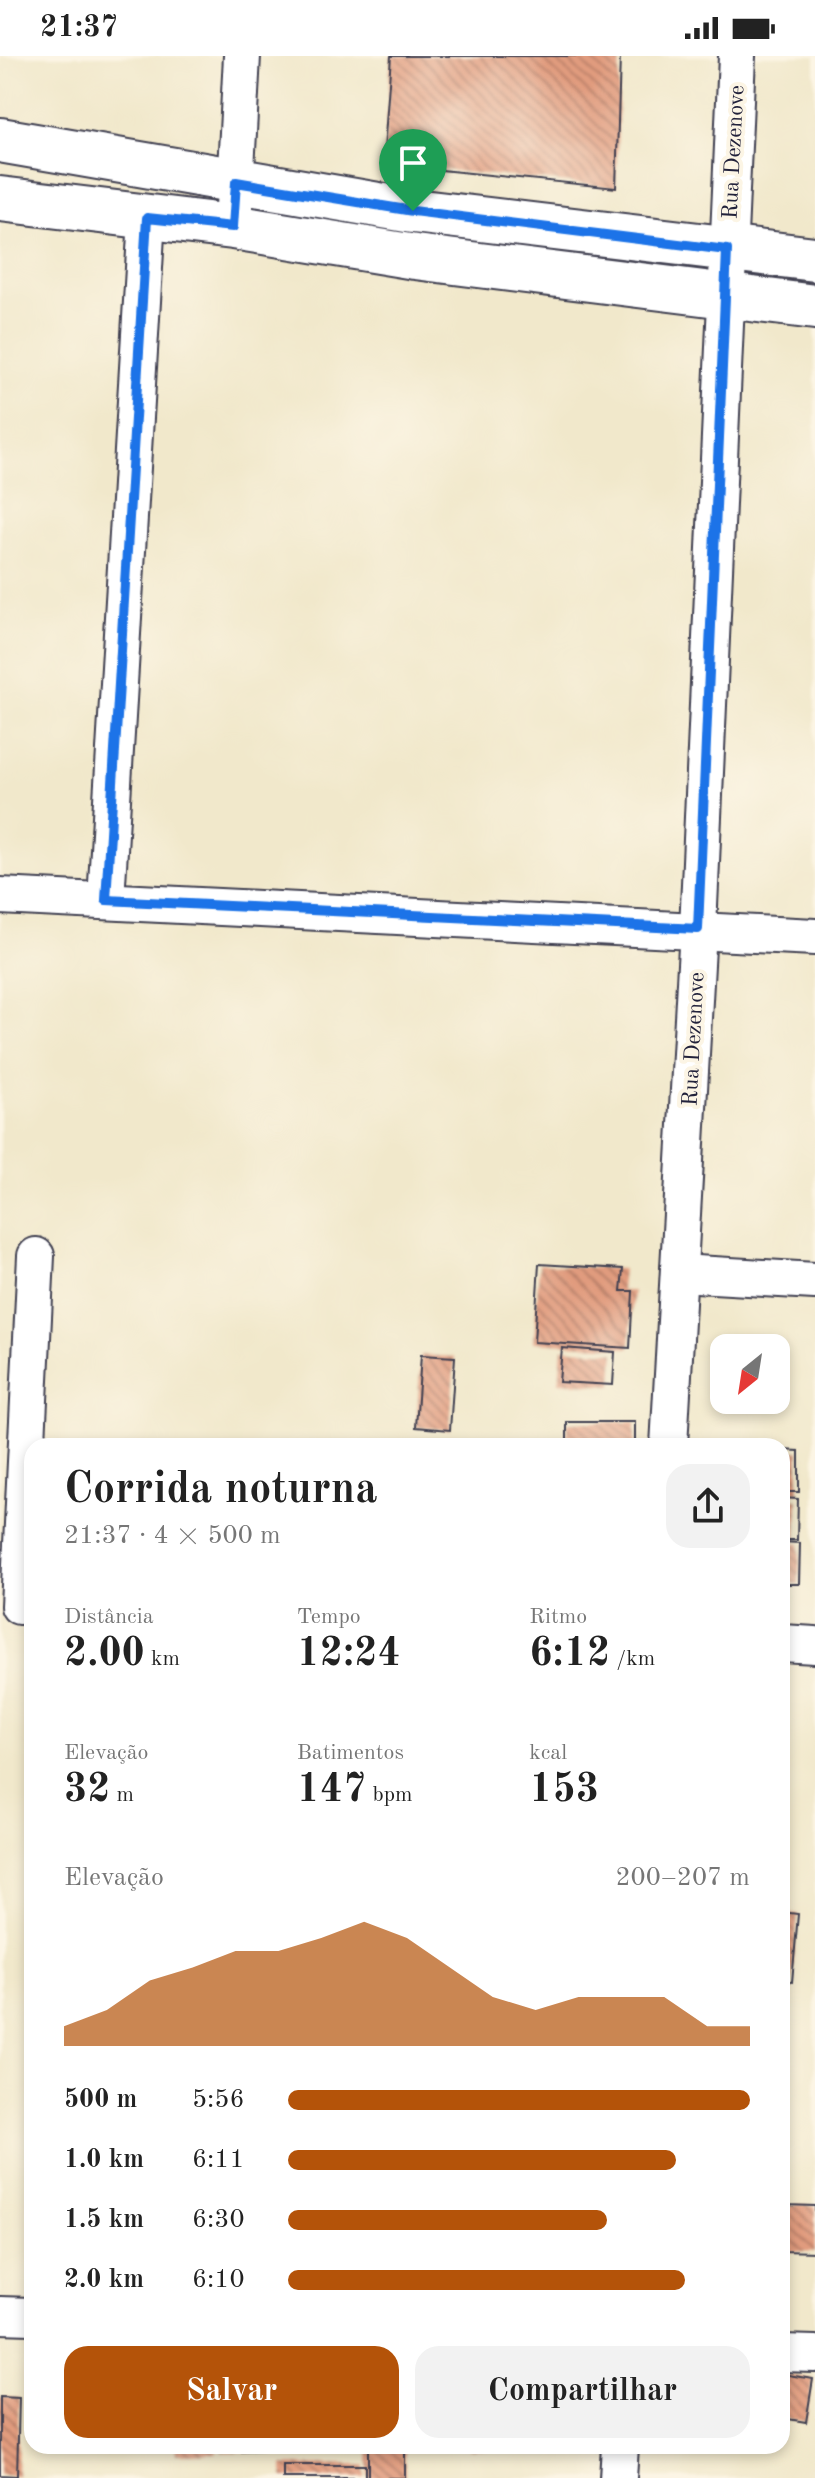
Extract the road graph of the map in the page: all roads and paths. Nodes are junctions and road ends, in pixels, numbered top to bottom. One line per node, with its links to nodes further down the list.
1 (242, 56): 4 (street)
2 (737, 56): 9 (street, Rua Dezenove)
3 (7, 141): 4 (main road); 5 (main road)
4 (236, 182): 6 (main road); 8 (street)
5 (7, 200): 7 (main road)
6 (413, 211): 9 (main road); 10 (main road)
7 (147, 218): 8 (main road); 15 (street)
8 (233, 227): 10 (main road)
9 (727, 250): 11 (main road); 12 (street, Rua Dezenove)
10 (415, 257): 12 (main road)
11 (815, 259)
12 (724, 295): 13 (main road); 16 (street, Rua Dezenove)
13 (815, 307)
14 (0, 896): 15 (street)
15 (106, 900): 16 (street)
16 (698, 929): 17 (street); 19 (street, Rua Dezenove)
17 (815, 937)
18 (36, 1256): 21 (street)
19 (679, 1273): 20 (street); 22 (street, Rua Dezenove)
20 (815, 1281)
21 (26, 1438)
22 (669, 1438)
23 (24, 1477): 24 (street)
24 (17, 1606)
25 (790, 1643): 26 (street)
26 (815, 1645)
27 (0, 2315): 28 (street)
28 (24, 2316)
29 (790, 2353): 30 (street)
30 (815, 2354)
31 (620, 2454): 32 (street)
32 (618, 2478)

